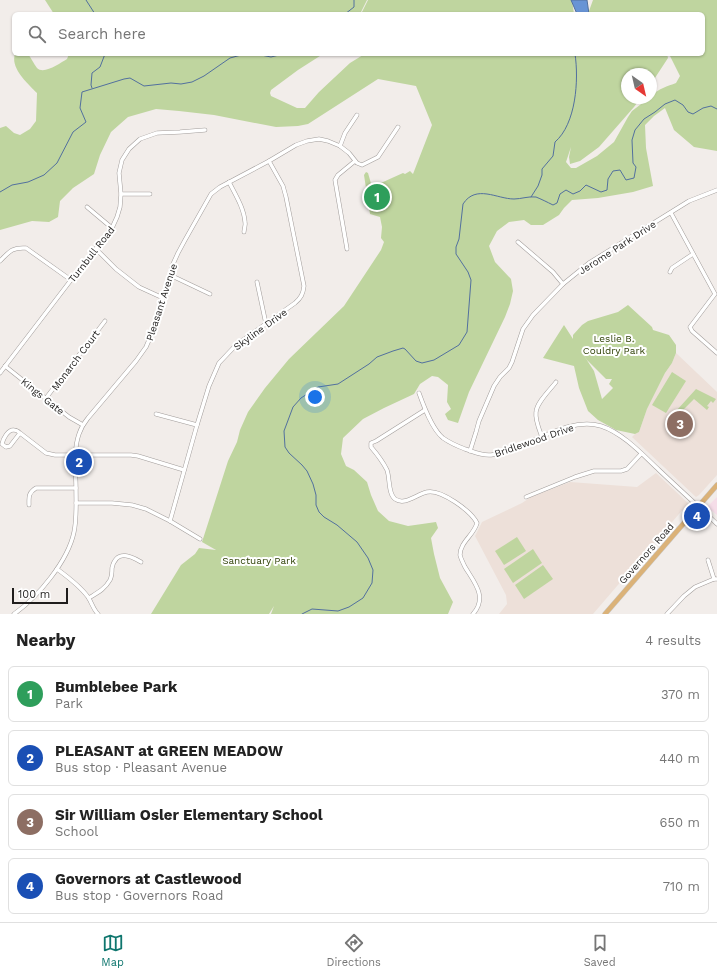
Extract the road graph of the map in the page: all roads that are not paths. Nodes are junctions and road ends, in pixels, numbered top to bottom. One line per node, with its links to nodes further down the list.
1 (357, 115): 4 (street)
2 (398, 127): 6 (street)
3 (205, 130): 9 (street, Turnbull Road)
4 (340, 146): 5 (street, Pleasant Avenue); 6 (street, Pleasant Avenue)
5 (269, 161): 7 (street, Pleasant Avenue); 28 (street, Skyline Drive)
6 (356, 162): 17 (street)
7 (229, 182): 14 (street); 21 (street, Pleasant Avenue)
8 (716, 192): 12 (street, Jerome Park Drive)
9 (121, 194): 10 (street); 13 (street, Turnbull Road)
10 (150, 194)
11 (87, 207): 13 (street)
12 (671, 213): 18 (street); 24 (street, Jerome Park Drive)
13 (112, 228): 16 (street, Turnbull Road)
14 (244, 232)
15 (518, 242): 24 (street)
16 (96, 249): 22 (street, Turnbull Road); 26 (street)
17 (347, 249)
18 (694, 254): 20 (street); 29 (street)
19 (0, 261): 22 (street)
20 (670, 272)
21 (170, 275): 25 (street); 26 (street, Pleasant Avenue)
22 (71, 280): 30 (street, Turnbull Road)
23 (257, 282): 28 (street)
24 (563, 284): 41 (street, Jerome Park Drive)
25 (210, 294)
26 (163, 298): 37 (street, Pleasant Avenue)
27 (105, 321): 34 (street, Monarch Court)
28 (266, 324): 38 (street, Skyline Drive)
29 (717, 353)
30 (5, 366): 31 (street, Turnbull Road); 34 (street, Kings Gate)
31 (0, 373)
32 (556, 382): 40 (street)
33 (419, 393): 35 (street, Bridlewood Drive)
34 (46, 398): 37 (street, Kings Gate)
35 (425, 410): 41 (street, Bridlewood Drive); 61 (street)
36 (156, 414): 38 (street)
37 (83, 425): 43 (street, Pleasant Avenue)
38 (196, 425): 44 (street, Skyline Drive)
39 (20, 433): 39 (street); 43 (street)
40 (542, 437): 41 (street, Bridlewood Drive); 42 (street, Bridlewood Drive)
41 (470, 450)
42 (641, 454): 47 (street); 50 (street, Bridlewood Drive)
43 (75, 456): 44 (street); 46 (street, Pleasant Avenue)
44 (184, 470): 51 (street, Skyline Drive)
45 (717, 485): 50 (main road, Governors Road)
46 (76, 488): 48 (street, Pleasant Avenue); 49 (street)
47 (526, 497)
48 (76, 503): 51 (street); 56 (street, Pleasant Avenue)
49 (29, 505)
50 (698, 506): 52 (street, Bridlewood Drive); 62 (main road, Governors Road)
51 (170, 521): 53 (street)
52 (717, 524)
53 (200, 539)
54 (708, 560): 57 (street)
55 (141, 562): 58 (street)
56 (57, 569): 58 (street); 59 (street, Pleasant Avenue)
57 (715, 579): 63 (street)
58 (89, 598): 60 (street)
59 (16, 613)
60 (98, 614)
61 (473, 614)
62 (605, 614)
63 (667, 614)

